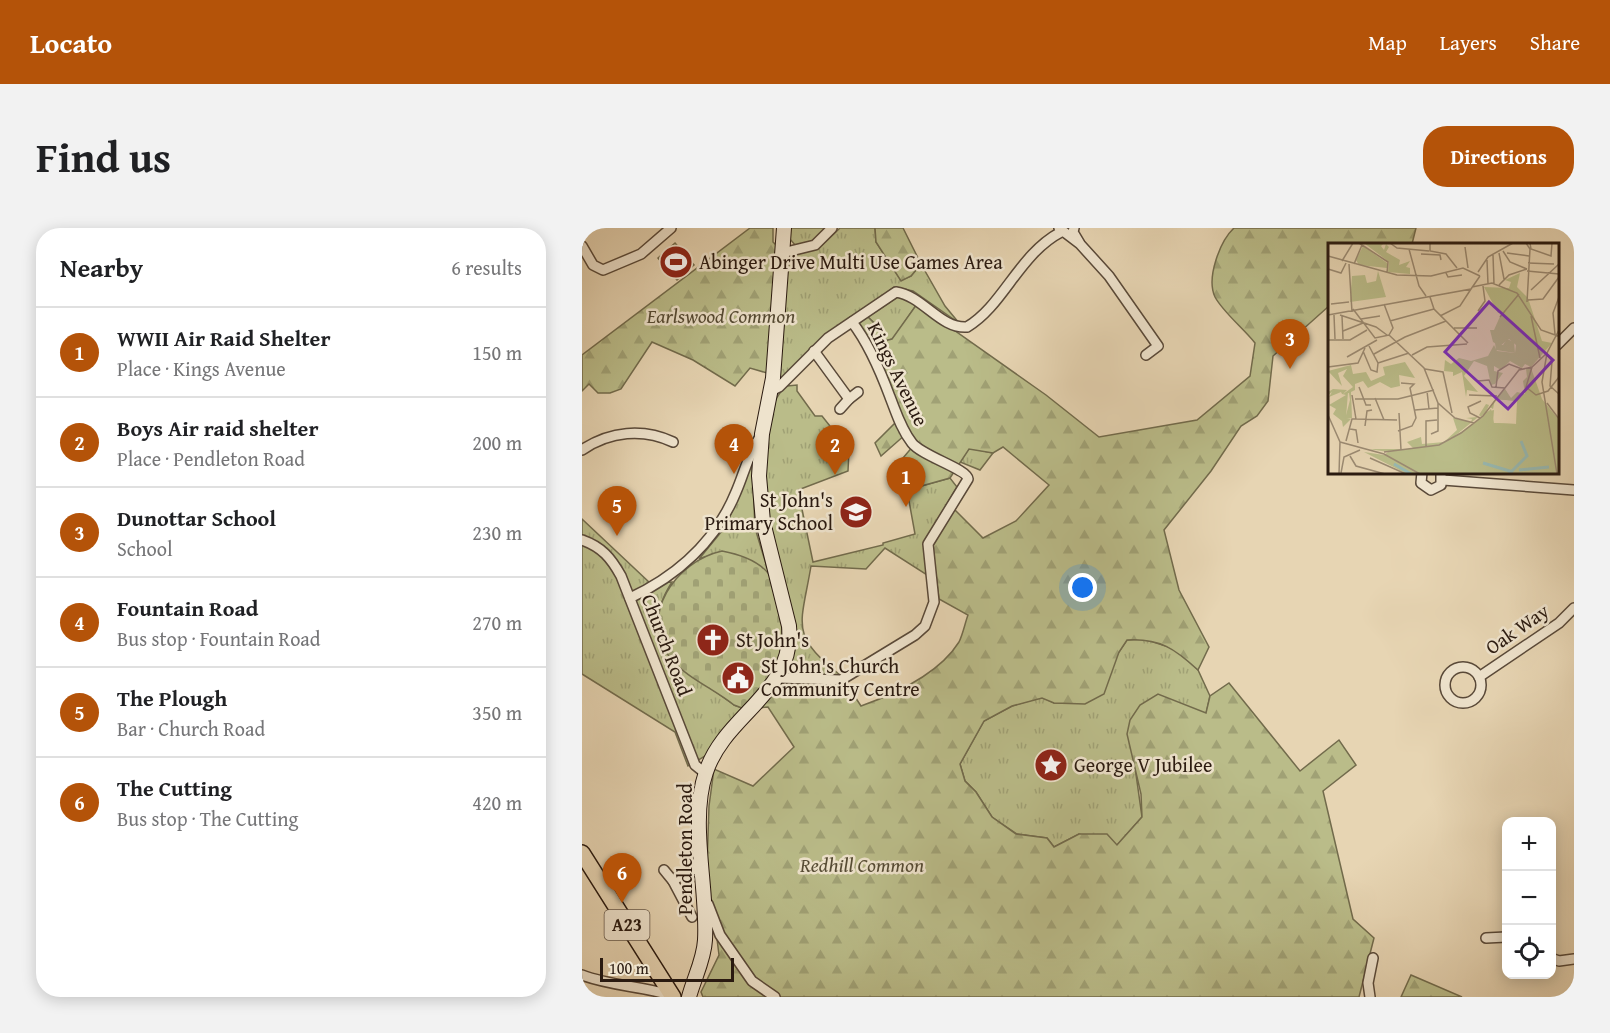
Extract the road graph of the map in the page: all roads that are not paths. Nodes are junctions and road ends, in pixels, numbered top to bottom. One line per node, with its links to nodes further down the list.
1 (671, 228): 7 (street)
2 (784, 228): 8 (street, Pendleton Road)
3 (832, 228): 8 (street)
4 (1074, 228): 6 (street)
5 (1060, 230): 6 (street); 9 (street)
6 (1080, 244): 13 (street)
7 (582, 246)
8 (782, 253): 14 (street, Pendleton Road)
9 (852, 322): 12 (street); 28 (street, Kings Avenue)
10 (1574, 328): 11 (street)
11 (1559, 343)
12 (814, 351): 14 (street); 16 (street)
13 (1146, 355)
14 (771, 391): 18 (street, Pendleton Road)
15 (858, 392): 16 (street)
16 (849, 399): 17 (street)
17 (840, 409)
18 (762, 434): 25 (street); 28 (street, Pendleton Road)
19 (673, 442): 20 (street)
20 (582, 450)
21 (1422, 474): 22 (street)
22 (1442, 476): 23 (street)
23 (1574, 490)
24 (582, 540): 25 (street, Church Road)
25 (630, 598): 29 (street, Church Road)
26 (1574, 608): 27 (street, Oak Way)
27 (1479, 677)
28 (778, 678): 29 (street, Pendleton Road)
29 (705, 773): 31 (street, Pendleton Road)
30 (582, 853): 42 (main road, A23)
31 (701, 869): 33 (street); 34 (street, Pendleton Road)
32 (664, 870): 33 (street)
33 (673, 881): 35 (street)
34 (702, 890): 43 (street, Pendleton Road); 44 (street)
35 (692, 917)
36 (1502, 937): 37 (street)
37 (1486, 938)
38 (1373, 958): 45 (street)
39 (1574, 959): 40 (street)
40 (1556, 960)
41 (582, 975): 42 (street)
42 (673, 996)
43 (689, 997)
44 (775, 997)
45 (1370, 997)

